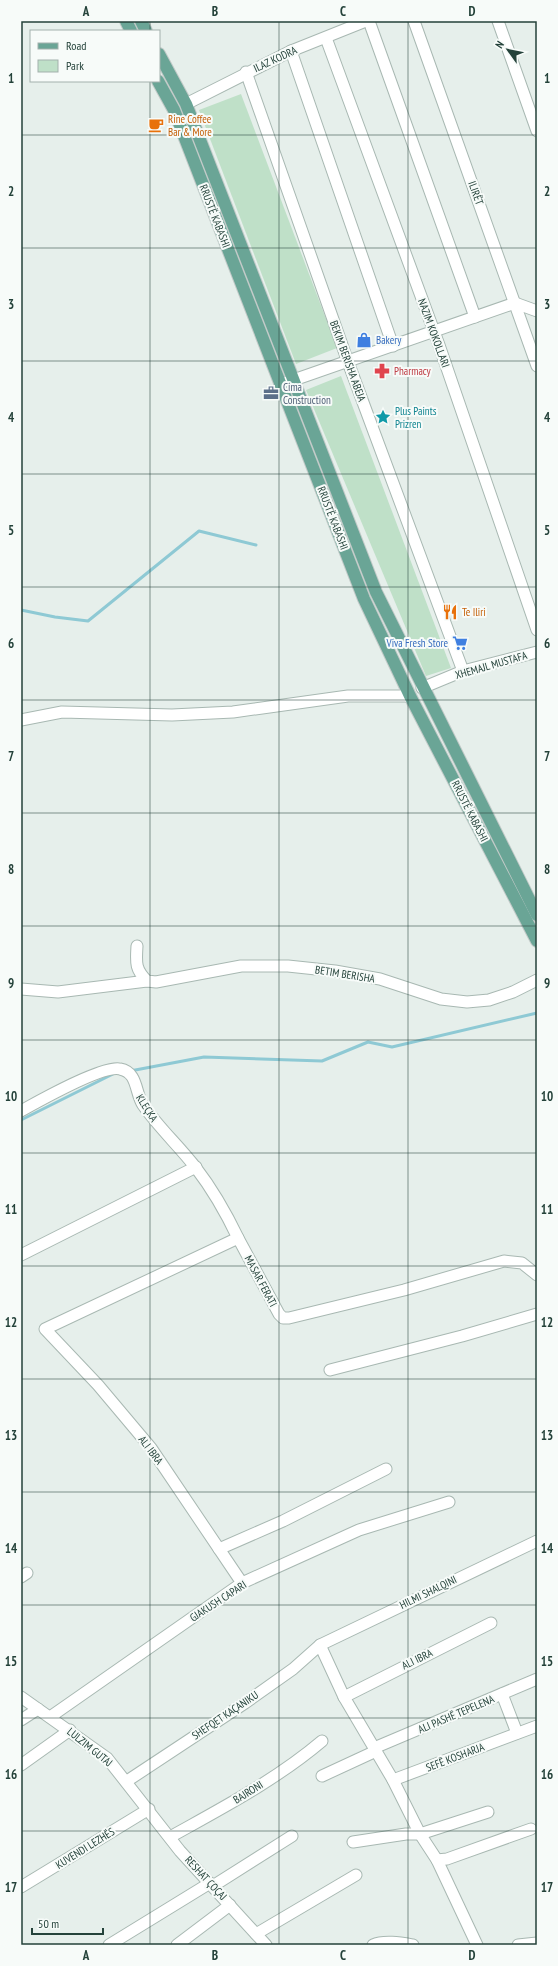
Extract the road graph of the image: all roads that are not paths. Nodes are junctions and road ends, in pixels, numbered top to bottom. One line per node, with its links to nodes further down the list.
1 (126, 21): 7 (main road)
2 (141, 21): 8 (main road)
3 (366, 21): 9 (street, ILAZ KODRA)
4 (369, 21): 18 (street)
5 (414, 21): 16 (street, ILIRËT)
6 (498, 21): 15 (street)
7 (130, 30)
8 (146, 30)
9 (326, 38): 10 (street, ILAZ KODRA); 19 (street, NAZIM KOKOLLARI)
10 (291, 51): 12 (street, ILAZ KODRA); 20 (street)
11 (160, 56): 14 (main road, RRUSTË KABASHI)
12 (246, 72): 14 (street, ILAZ KODRA); 21 (street, BEKIM BERISHA ABEJA)
13 (159, 82): 24 (main road, RRUSTË KABASHI)
14 (186, 104): 23 (main road, RRUSTË KABASHI)
15 (537, 131)
16 (515, 303): 17 (street); 18 (street); 22 (street, ILIRËT)
17 (537, 312)
18 (475, 317): 19 (street)
19 (434, 332): 20 (street); 25 (street, NAZIM KOKOLLARI)
20 (393, 346): 21 (street)
21 (348, 362): 23 (street); 27 (street, BEKIM BERISHA ABEJA)
22 (537, 366)
23 (294, 379): 24 (street); 28 (main road, RRUSTË KABASHI)
24 (280, 385): 29 (main road, RRUSTË KABASHI)
25 (537, 630)
26 (537, 652): 27 (street, XHEMAJL MUSTAFA)
27 (463, 671): 28 (street, XHEMAJL MUSTAFA)
28 (422, 688): 31 (main road, RRUSTË KABASHI)
29 (410, 696): 30 (street); 32 (main road, RRUSTË KABASHI)
30 (21, 720)
31 (537, 915)
32 (537, 941)
33 (137, 946): 35 (street)
34 (537, 980): 35 (street, BETIM BERISHA)
35 (147, 981): 36 (street, BETIM BERISHA)
36 (21, 990)
37 (21, 1111): 38 (street, KLEÇKA)
38 (196, 1167): 39 (street, KLEÇKA); 40 (street)
39 (238, 1238): 41 (street, MASAR FERATI); 47 (street, ALI IBRA)
40 (21, 1255)
41 (537, 1276)
42 (537, 1314): 43 (street)
43 (330, 1370)
44 (386, 1469): 47 (street)
45 (449, 1502): 48 (street, GJAKUSH CAPARI)
46 (537, 1541): 50 (street, HILMI SHALQINI)
47 (219, 1549): 48 (street, ALI IBRA)
48 (242, 1583): 56 (street, GJAKUSH CAPARI)
49 (491, 1623): 54 (street, ALI IBRA)
50 (320, 1645): 54 (street); 66 (street, SHEFQET KAÇANIKU)
51 (537, 1679): 52 (street, ALI PASHË TEPELENA)
52 (502, 1694): 60 (street); 62 (street, ALI PASHË TEPELENA)
53 (21, 1696): 55 (street, LULZIM GUTAJ)
54 (344, 1696): 62 (street)
55 (38, 1709): 56 (street, LULZIM GUTAJ); 57 (street)
56 (50, 1717): 59 (street, LULZIM GUTAJ)
57 (21, 1720)
58 (537, 1726): 60 (street, SEFË KOSHARJA)
59 (70, 1730): 63 (street); 66 (street, LULZIM GUTAJ)
60 (517, 1733): 65 (street, SEFË KOSHARJA)
61 (322, 1742): 72 (street, BAJRONI)
62 (375, 1750): 64 (street, ALI PASHË TEPELENA); 65 (street)
63 (21, 1765)
64 (322, 1776)
65 (393, 1780): 70 (street)
66 (127, 1781): 67 (street, LULZIM GUTAJ)
67 (149, 1809): 72 (street, RESHAT ÇOÇAJ); 77 (street, KUVENDI LEZHËS)
68 (488, 1812): 70 (street)
69 (531, 1828): 74 (street)
70 (420, 1834): 73 (street); 74 (street)
71 (292, 1836): 76 (street)
72 (170, 1837): 76 (street, RESHAT ÇOÇAJ)
73 (353, 1842)
74 (437, 1860): 86 (street)
75 (356, 1875): 79 (street)
76 (211, 1884): 78 (street, RESHAT ÇOÇAJ); 81 (street)
77 (21, 1887)
78 (230, 1904): 79 (street, RESHAT ÇOÇAJ); 82 (street)
79 (256, 1934): 83 (street, RESHAT ÇOÇAJ)
80 (537, 1943): 87 (street)
81 (109, 1945)
82 (177, 1945)
83 (266, 1945)
84 (373, 1945): 85 (street)
85 (413, 1945)
86 (478, 1945)
87 (518, 1945)

